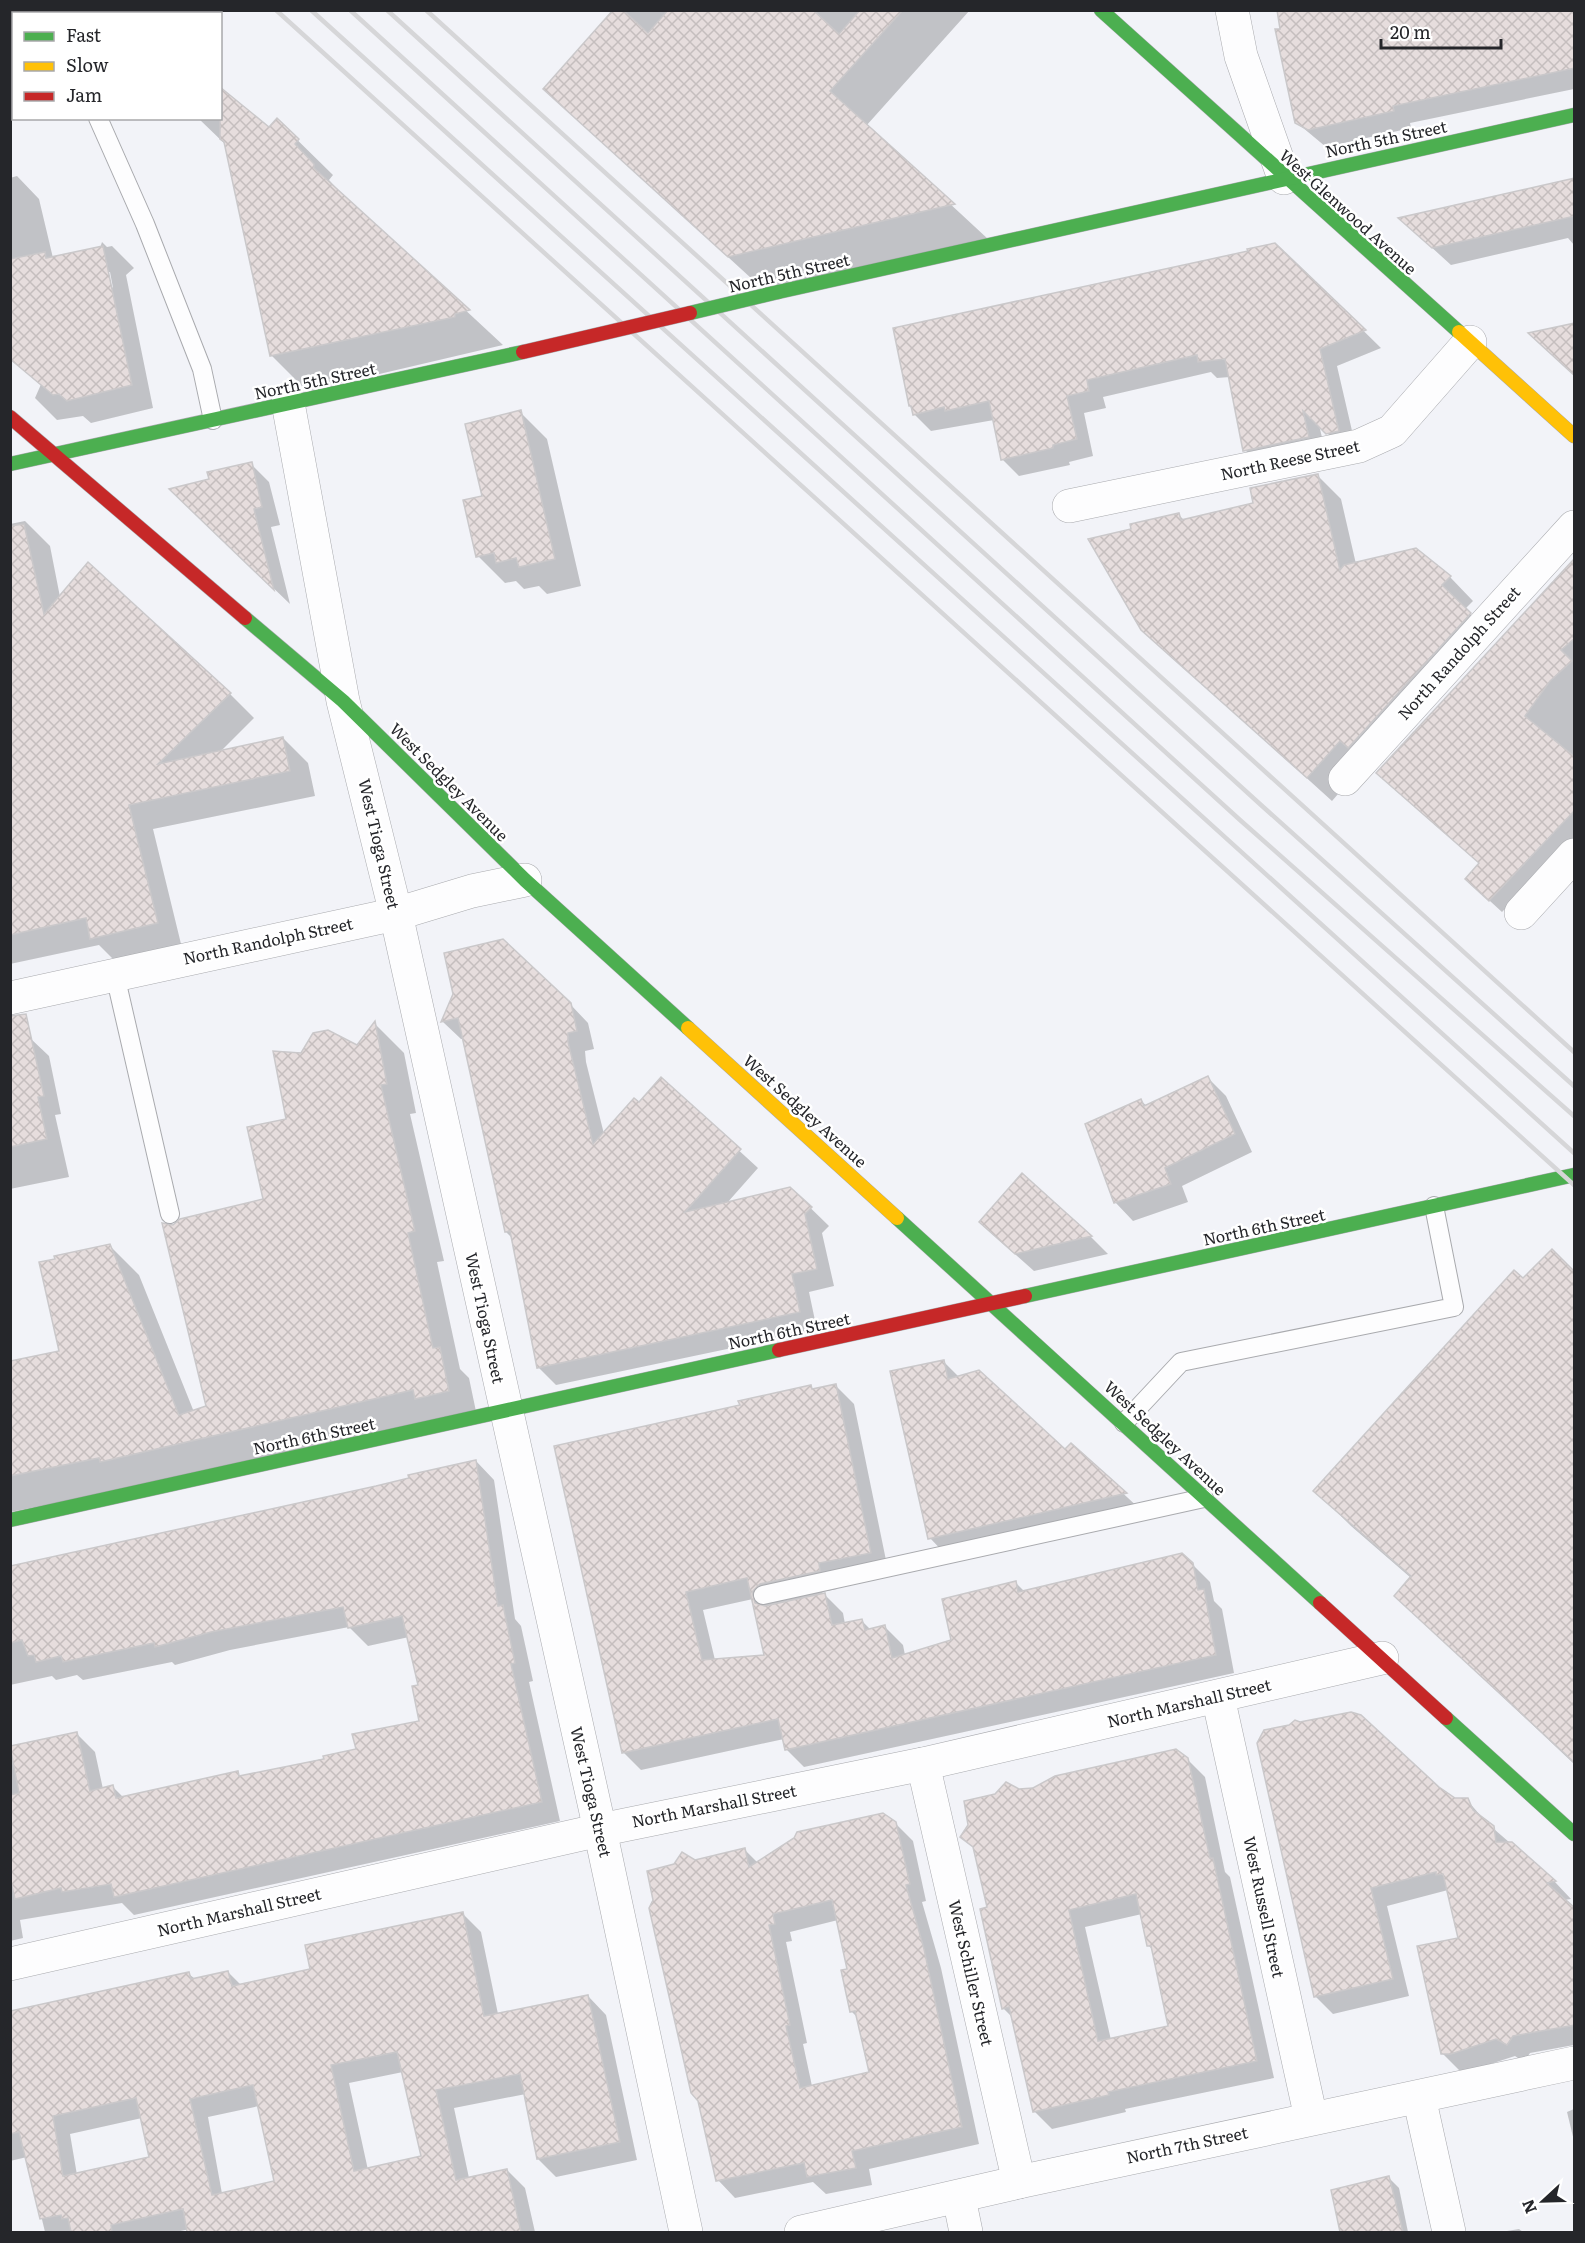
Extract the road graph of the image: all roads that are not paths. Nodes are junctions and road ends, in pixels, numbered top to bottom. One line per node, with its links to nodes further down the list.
1 (1101, 10): 5 (street, West Glenwood Avenue)
2 (1232, 10): 5 (street)
3 (1575, 114): 5 (street, North 5th Street)
4 (99, 120): 9 (lane)
5 (1284, 178): 6 (street, West Glenwood Avenue); 7 (street, North 5th Street, bridge)
6 (1470, 342): 10 (street, West Glenwood Avenue); 13 (street, North Reese Street)
7 (288, 403): 9 (street, North 5th Street); 15 (street, West Tioga Street)
8 (10, 417): 11 (street, West Sedgley Avenue)
9 (213, 420): 11 (street, North 5th Street)
10 (1574, 434)
11 (52, 455): 12 (street, North 5th Street); 15 (street, West Sedgley Avenue)
12 (10, 464)
13 (1069, 506)
14 (1575, 527): 16 (street, North Randolph Street)
15 (343, 700): 18 (street, West Sedgley Avenue); 20 (street, West Tioga Street)
16 (1344, 780)
17 (1575, 855): 19 (street)
18 (525, 880): 20 (street, North Randolph Street); 26 (street, West Sedgley Avenue)
19 (1521, 913)
20 (396, 914): 21 (street, North Randolph Street); 27 (street, West Tioga Street)
21 (115, 975): 22 (street, North Randolph Street); 25 (lane)
22 (10, 998)
23 (1575, 1175): 24 (street, North 6th Street)
24 (1434, 1206): 26 (street, North 6th Street); 28 (lane)
25 (170, 1214)
26 (993, 1303): 27 (street, North 6th Street); 28 (street, West Sedgley Avenue)
27 (506, 1411): 30 (street, North 6th Street); 35 (street, West Tioga Street)
28 (1124, 1424): 29 (street, West Sedgley Avenue)
29 (1204, 1498): 31 (lane); 32 (street, West Sedgley Avenue)
30 (10, 1520)
31 (763, 1595)
32 (1382, 1658): 33 (street, North Marshall Street); 36 (street, West Sedgley Avenue)
33 (1218, 1697): 34 (street, North Marshall Street); 40 (street, West Russell Street)
34 (923, 1764): 35 (street, North Marshall Street); 41 (street, West Schiller Street)
35 (600, 1830): 37 (street, North Marshall Street); 43 (street, West Tioga Street)
36 (1575, 1834)
37 (10, 1964)
38 (1575, 2063): 39 (street, North 7th Street)
39 (1419, 2097): 40 (street, North 7th Street); 46 (street)
40 (1311, 2118): 41 (street, North 7th Street)
41 (1018, 2182): 42 (street, North 7th Street)
42 (958, 2198): 44 (street, North 7th Street); 45 (street)
43 (686, 2232)
44 (801, 2232)
45 (966, 2232)
46 (1449, 2232)

